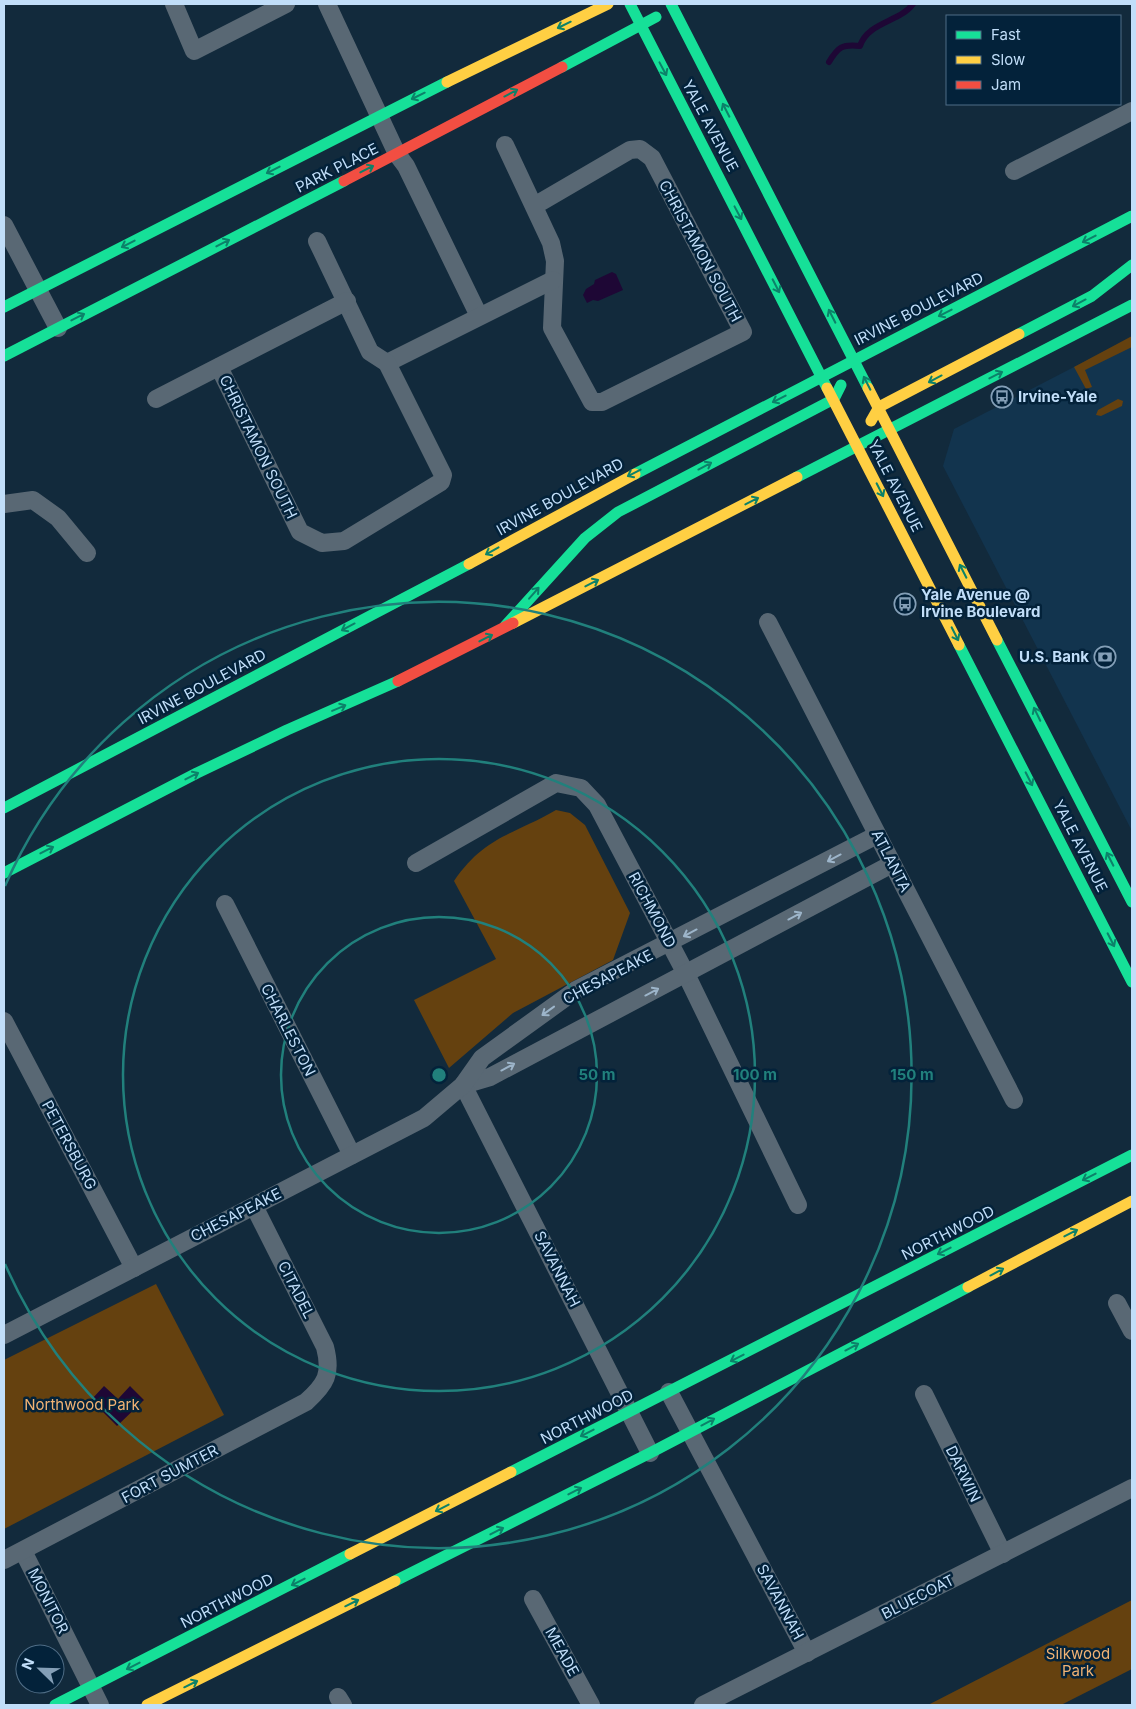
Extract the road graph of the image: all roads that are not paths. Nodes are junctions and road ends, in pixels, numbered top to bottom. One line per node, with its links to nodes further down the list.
1 (174, 4): 2 (street)
2 (286, 4)
3 (327, 4): 9 (street)
4 (608, 4): 9 (main road, PARK PLACE, one-way to 9)
5 (630, 4): 7 (main road, YALE AVENUE)
6 (676, 5): 7 (main road, PARK PLACE); 26 (main road, YALE AVENUE, one-way to 6)
7 (641, 25): 11 (main road, PARK PLACE, one-way to 7); 29 (main road, YALE AVENUE, one-way to 29)
8 (1132, 111): 12 (street)
9 (380, 115): 11 (street); 19 (main road, PARK PLACE, one-way to 19)
10 (505, 145): 13 (street, CHRISTAMON SOUTH)
11 (397, 154): 23 (street); 24 (main road, PARK PLACE, one-way to 11)
12 (1014, 171)
13 (534, 206): 18 (street, CHRISTAMON SOUTH); 18 (street, CHRISTAMON SOUTH)
14 (1132, 216): 26 (main road, IRVINE BOULEVARD, one-way to 26)
15 (4, 225): 19 (street)
16 (317, 241): 20 (street, CHRISTAMON SOUTH)
17 (1132, 265): 32 (main road, one-way to 32)
18 (553, 280): 23 (street)
19 (38, 290): 22 (main road, PARK PLACE); 24 (street)
20 (347, 301): 27 (street, CHRISTAMON SOUTH); 28 (street, CHRISTAMON SOUTH)
21 (1132, 305): 33 (main road, one-way to 21)
22 (4, 307)
23 (480, 316): 27 (street)
24 (58, 328): 25 (main road, PARK PLACE)
25 (4, 356)
26 (854, 359): 29 (main road, IRVINE BOULEVARD); 31 (main road); 32 (main road, YALE AVENUE, one-way to 26)
27 (387, 363): 28 (street, CHRISTAMON SOUTH)
28 (219, 367): 30 (street, CHRISTAMON SOUTH)
29 (822, 376): 31 (main road, YALE AVENUE); 39 (main road, IRVINE BOULEVARD, one-way to 39)
30 (156, 399)
31 (834, 399): 34 (main road, YALE AVENUE); 38 (main road, one-way to 31)
32 (879, 407): 33 (main road, YALE AVENUE); 34 (main road)
33 (890, 430): 34 (main road); 44 (main road, YALE AVENUE, one-way to 33)
34 (858, 446): 38 (main road, one-way to 34); 48 (main road, YALE AVENUE, one-way to 48)
35 (4, 504): 36 (street)
36 (87, 553)
37 (768, 622): 40 (street, ATLANTA)
38 (502, 629): 43 (main road, one-way to 38)
39 (4, 808)
40 (877, 835): 42 (street, ATLANTA); 46 (street, CHESAPEAKE, one-way to 46)
41 (416, 863): 46 (street, RICHMOND)
42 (892, 864): 47 (street, CHESAPEAKE, one-way to 42); 51 (street, ATLANTA)
43 (4, 872)
44 (1132, 902)
45 (224, 904): 52 (street, CHARLESTON)
46 (669, 944): 47 (street, RICHMOND); 50 (street, CHESAPEAKE, one-way to 50)
47 (686, 974): 50 (street, CHESAPEAKE, one-way to 47); 55 (street, RICHMOND)
48 (1132, 982)
49 (4, 1021): 57 (street, PETERSBURG)
50 (463, 1085): 52 (street, CHESAPEAKE); 64 (street, SAVANNAH)
51 (1014, 1100)
52 (352, 1155): 56 (street, CHESAPEAKE)
53 (1132, 1155): 62 (main road, NORTHWOOD, one-way to 62)
54 (1132, 1201): 65 (main road, one-way to 54)
55 (798, 1205)
56 (254, 1206): 57 (street, CHESAPEAKE); 61 (street, CITADEL)
57 (134, 1268): 60 (street, CHESAPEAKE)
58 (1117, 1303): 59 (street)
59 (1132, 1331)
60 (4, 1335)
61 (327, 1376): 68 (street, FORT SUMTER)
62 (669, 1392): 64 (main road, NORTHWOOD); 65 (street, SAVANNAH)
63 (924, 1394): 69 (street, DARWIN)
64 (630, 1411): 66 (street, SAVANNAH); 73 (main road, NORTHWOOD, one-way to 73)
65 (691, 1432): 66 (main road); 72 (street, SAVANNAH)
66 (650, 1453): 76 (main road, one-way to 66)
67 (1132, 1488): 69 (street, BLUECOAT)
68 (23, 1551): 70 (street, FORT SUMTER); 73 (street, MONITOR)
69 (1003, 1554): 72 (street, BLUECOAT)
70 (4, 1560)
71 (533, 1600): 77 (street, MEADE)
72 (807, 1653): 78 (street, BLUECOAT)
73 (92, 1687): 74 (main road, NORTHWOOD); 75 (street, MONITOR)
74 (56, 1705)
75 (100, 1705)
76 (147, 1705)
77 (592, 1705)
78 (703, 1705)

